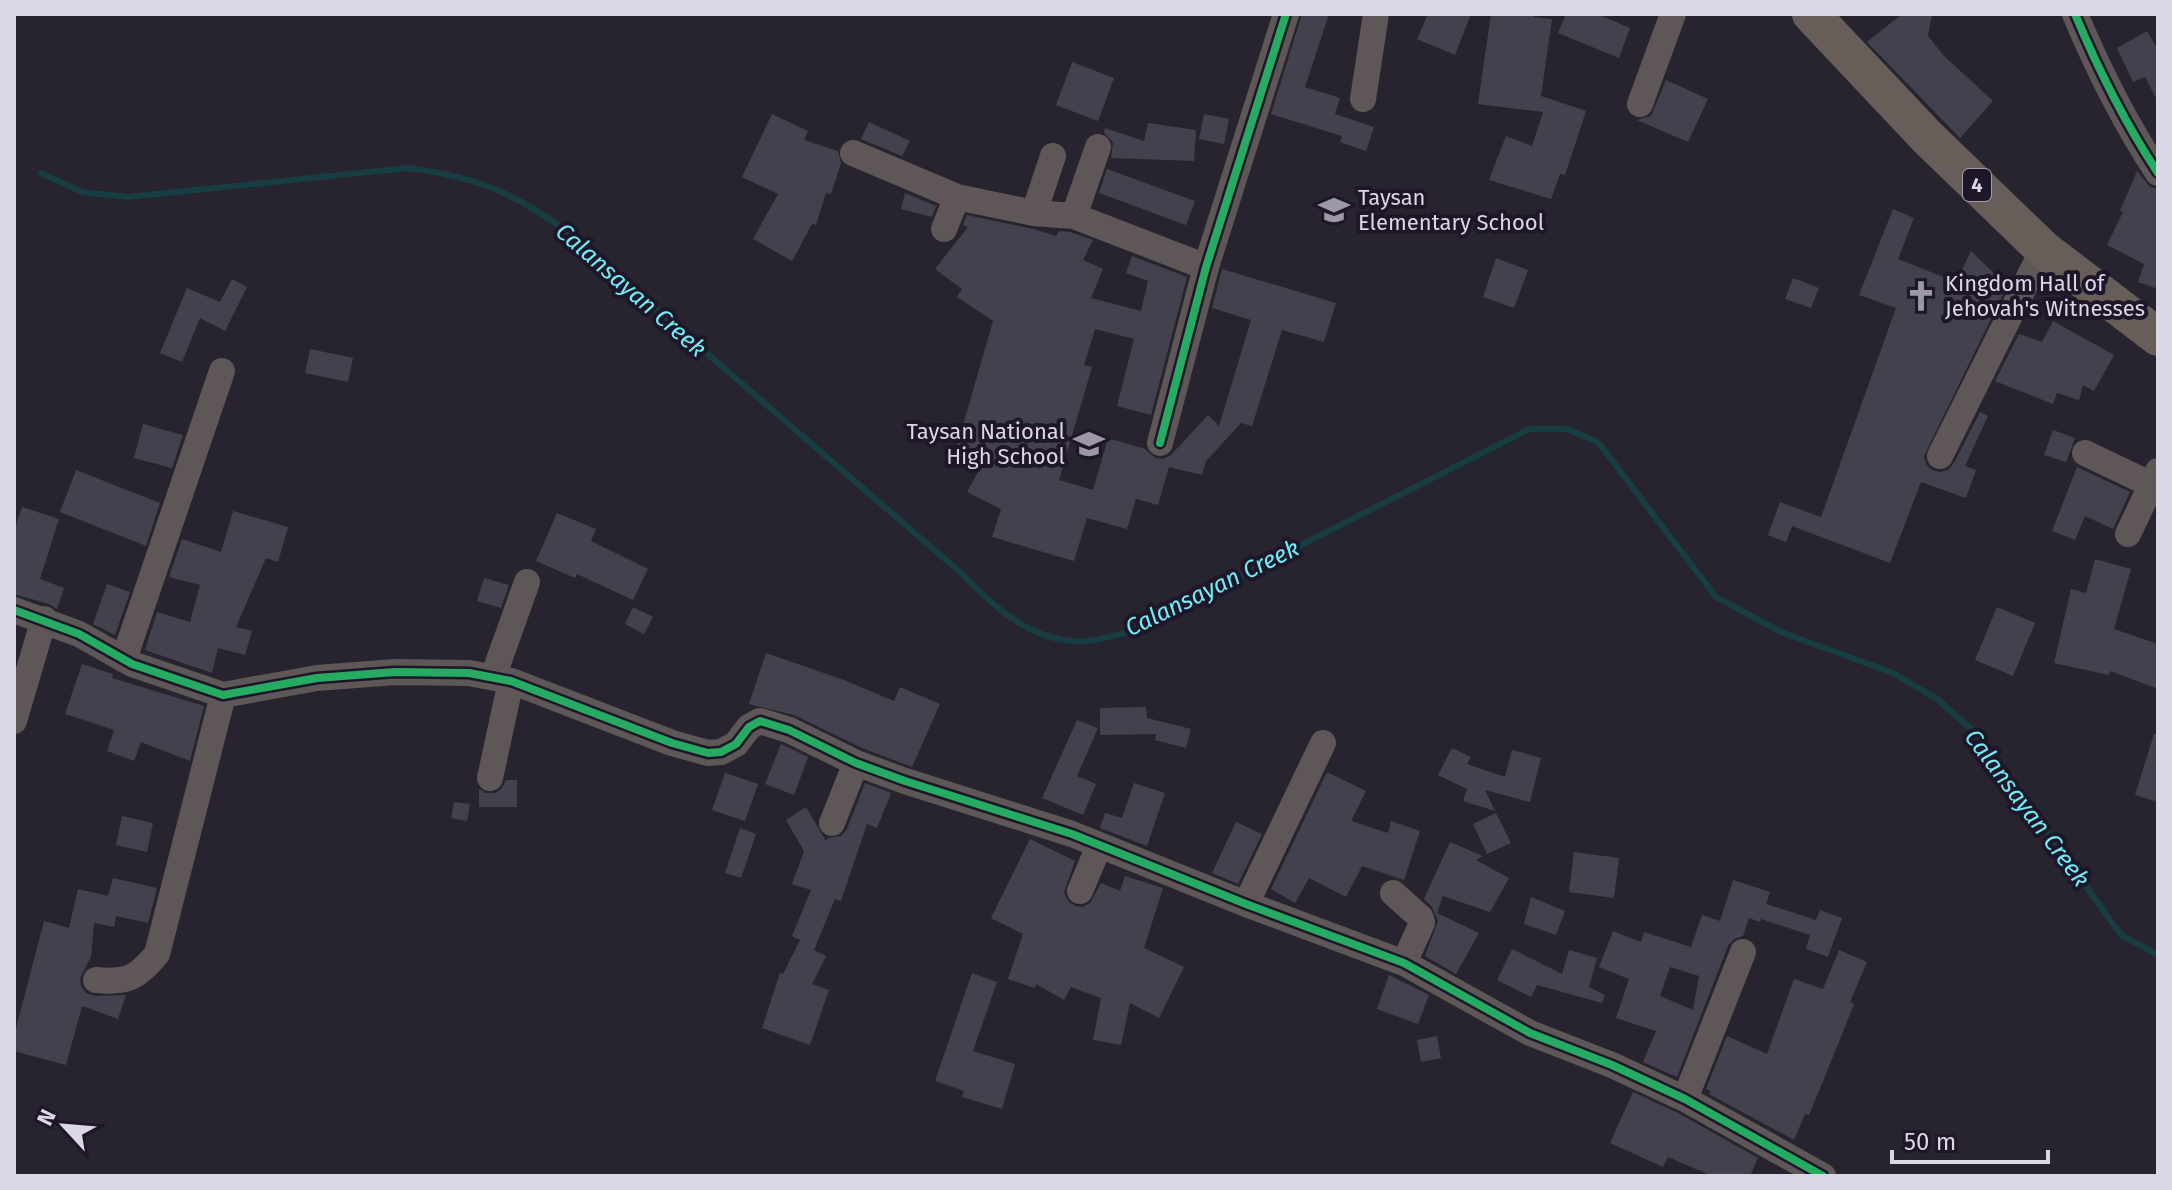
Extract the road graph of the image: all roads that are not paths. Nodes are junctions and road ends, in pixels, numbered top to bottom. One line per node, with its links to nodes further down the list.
1 (1286, 14): 17 (street)
2 (1376, 14): 6 (street)
3 (1673, 14): 7 (street)
4 (1811, 14): 16 (highway, 4)
5 (2075, 14): 11 (street)
6 (1363, 99)
7 (1640, 104)
8 (1098, 147): 14 (street)
9 (853, 153): 12 (street)
10 (1053, 156): 13 (street)
11 (2158, 173)
12 (957, 197): 13 (street); 15 (street)
13 (1034, 213): 14 (street)
14 (1074, 216): 17 (street)
15 (944, 229)
16 (2043, 249): 18 (highway, 4); 22 (street)
17 (1206, 267): 20 (street)
18 (2158, 337)
19 (222, 371): 28 (street)
20 (1160, 443)
21 (2085, 453): 23 (street)
22 (1940, 456)
23 (2155, 478): 24 (street)
24 (2128, 534)
25 (527, 582): 29 (street)
26 (14, 610): 27 (street)
27 (44, 619): 28 (street); 31 (street)
28 (124, 659): 30 (street)
29 (502, 679): 30 (street); 33 (street); 34 (street)
30 (223, 695): 42 (street)
31 (14, 721)
32 (1323, 743): 39 (street)
33 (856, 763): 35 (street); 36 (street)
34 (490, 778)
35 (832, 823)
36 (1099, 846): 37 (street); 39 (street)
37 (1080, 891)
38 (1393, 893): 41 (street)
39 (1246, 904): 41 (street)
40 (1743, 952): 43 (street)
41 (1404, 963): 43 (street)
42 (96, 980)
43 (1685, 1099): 44 (street)
44 (1823, 1176)

